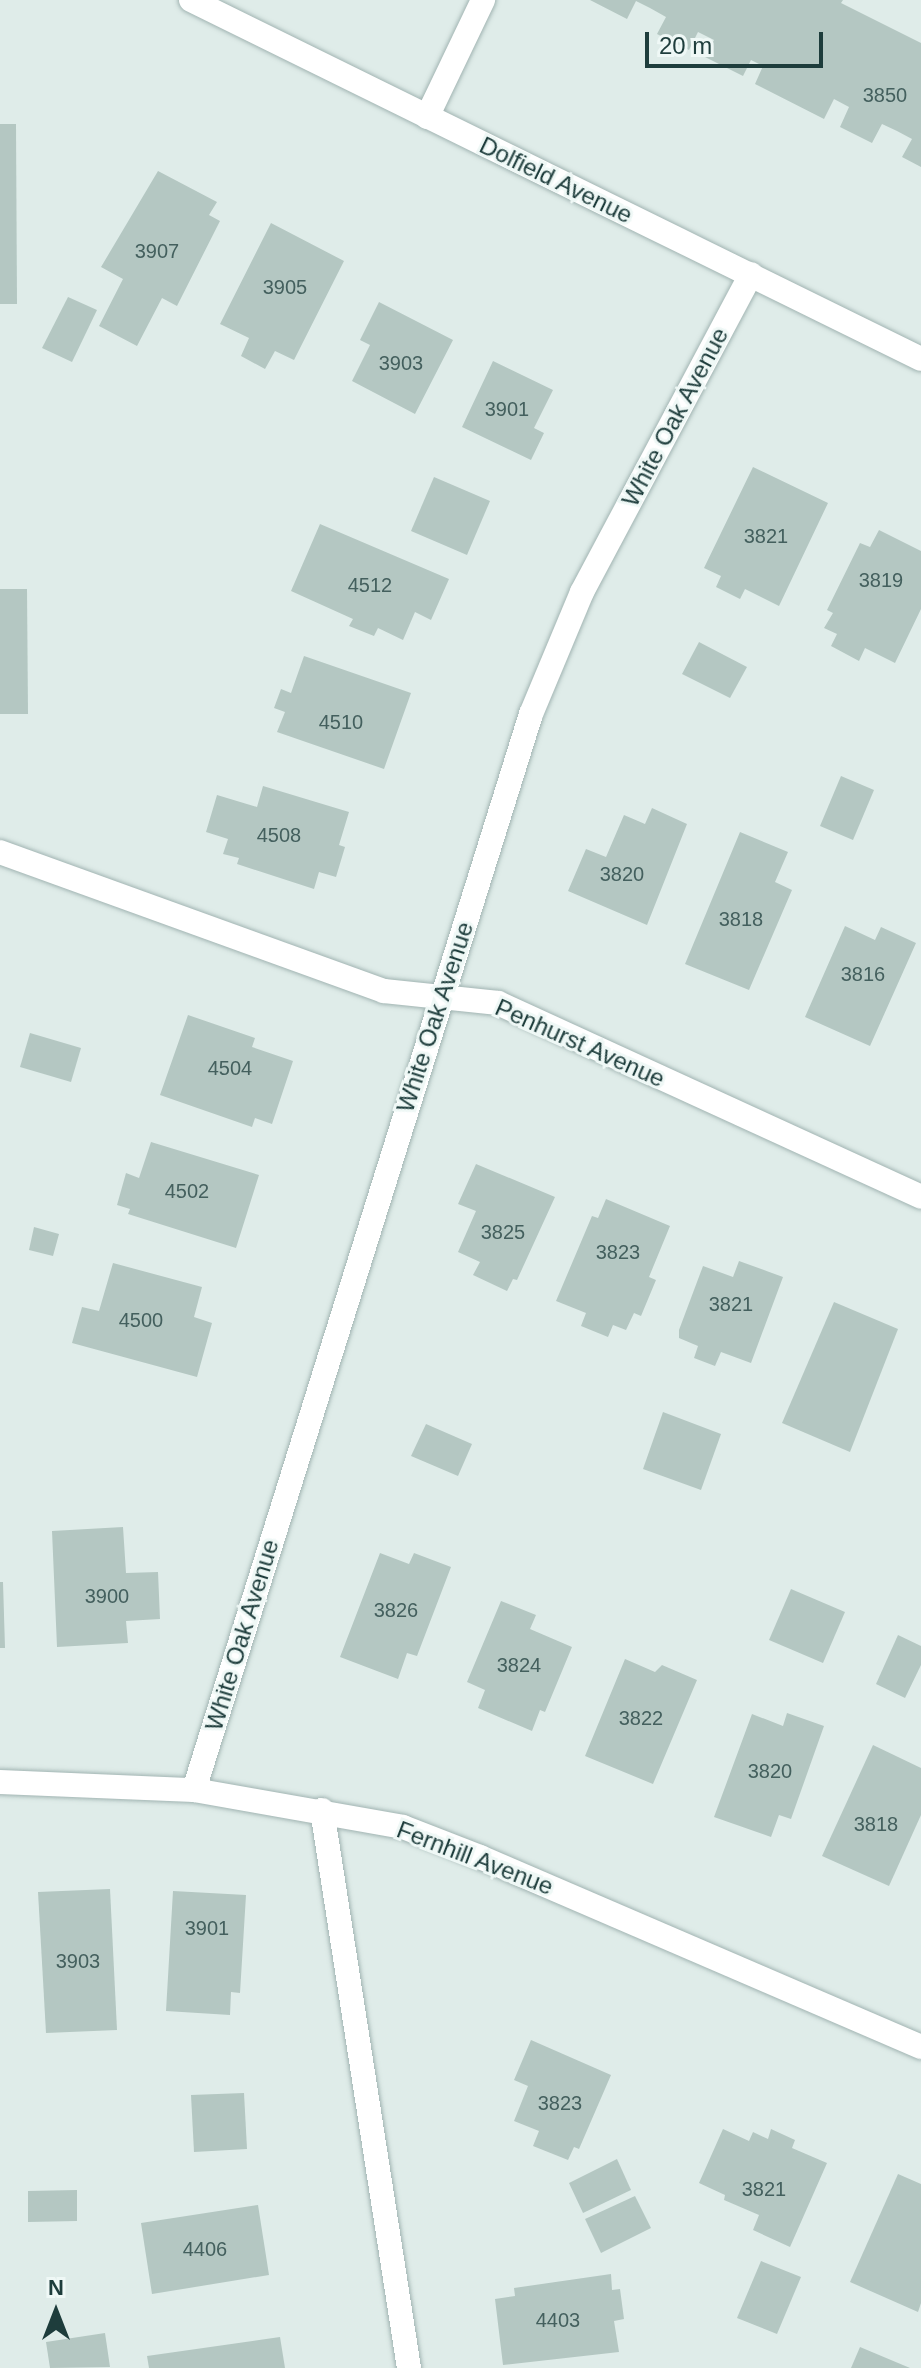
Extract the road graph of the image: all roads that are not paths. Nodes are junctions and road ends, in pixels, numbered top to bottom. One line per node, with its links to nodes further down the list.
1 (191, 0): 3 (street, Dolfield Avenue)
2 (483, 0): 3 (street)
3 (427, 117): 4 (street, Dolfield Avenue)
4 (751, 274): 5 (street, Dolfield Avenue); 7 (street, White Oak Avenue)
5 (921, 359)
6 (0, 852): 7 (street, Penhurst Avenue)
7 (441, 996): 8 (street, Penhurst Avenue); 10 (street, White Oak Avenue)
8 (921, 1197)
9 (0, 1782): 10 (street, Fernhill Avenue)
10 (194, 1790): 11 (street, Fernhill Avenue)
11 (322, 1810): 12 (street, Fernhill Avenue); 13 (street)
12 (921, 2047)
13 (409, 2368)

